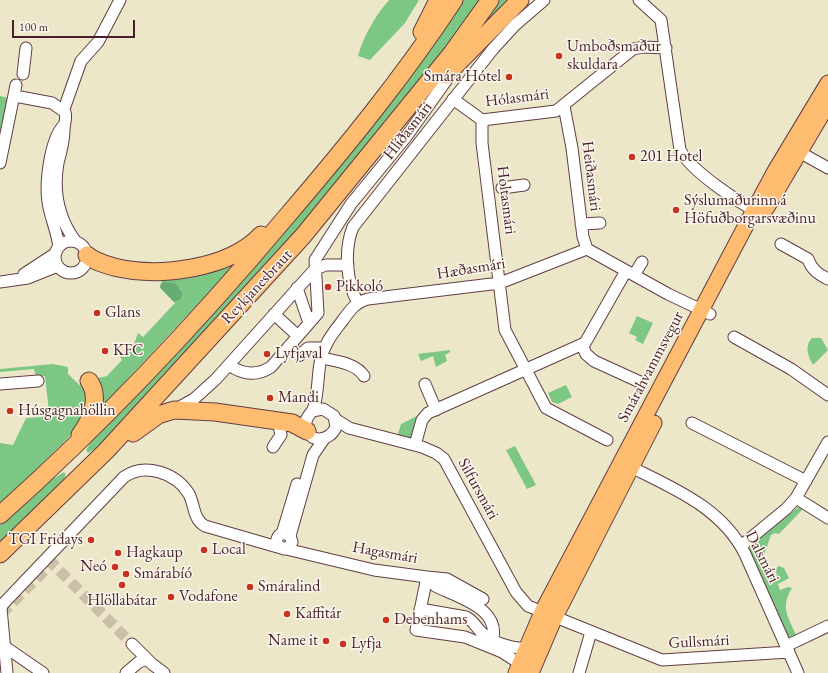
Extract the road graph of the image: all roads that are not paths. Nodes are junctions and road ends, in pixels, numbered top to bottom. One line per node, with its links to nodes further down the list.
1 (120, 0): 17 (street)
2 (438, 0): 13 (highway)
3 (454, 0): 13 (highway, Reykjanesbraut)
4 (490, 0): 20 (highway, Reykjanesbraut)
5 (520, 0): 10 (highway)
6 (544, 0): 14 (street, Hlíðasmári)
7 (639, 0): 9 (street)
8 (26, 48): 11 (street)
9 (666, 48): 16 (street, Hólasmári); 27 (street)
10 (460, 61): 20 (highway); 38 (street)
11 (22, 69)
12 (828, 83): 21 (main road, Smárahvammsvegur)
13 (384, 98): 26 (highway, Reykjanesbraut)
14 (453, 100): 18 (street, Hólasmári); 36 (street, Hlíðasmári)
15 (828, 104): 21 (main road, Smárahvammsvegur)
16 (564, 106): 18 (street, Hólasmári); 29 (street, Heiðasmári)
17 (64, 109): 19 (street); 22 (street)
18 (482, 120): 43 (street, Holtasmári)
19 (64, 125): 30 (street); 33 (street)
20 (391, 129): 79 (highway, Reykjanesbraut)
21 (794, 149): 23 (street); 27 (main road, Smárahvammsvegur)
22 (0, 163)
23 (828, 168)
24 (524, 185): 25 (street)
25 (502, 188)
26 (309, 192): 34 (highway); 80 (highway, Reykjanesbraut)
27 (758, 212): 47 (main road, Smárahvammsvegur)
28 (600, 223): 29 (street)
29 (581, 224): 32 (street, Heiðasmári)
30 (76, 242): 33 (street); 34 (street)
31 (781, 244): 40 (street)
32 (586, 249): 39 (street); 43 (street, Hæðasmári)
33 (57, 250): 37 (street); 41 (street)
34 (87, 255): 37 (street)
35 (642, 262): 39 (street)
36 (348, 265): 38 (street); 45 (street, Hlíðasmári)
37 (58, 266): 41 (street)
38 (314, 269): 44 (street); 48 (street)
39 (630, 273): 47 (street); 51 (street)
40 (828, 279)
41 (19, 280): 42 (street)
42 (0, 282)
43 (500, 283): 45 (street, Hæðasmári); 55 (street, Holtasmári)
44 (297, 288): 46 (street); 48 (street)
45 (358, 303): 53 (street)
46 (274, 314): 49 (street); 54 (street)
47 (705, 315): 81 (main road, Smárahvammsvegur)
48 (309, 323): 49 (street)
49 (298, 336): 52 (street)
50 (734, 337): 63 (street)
51 (582, 345): 55 (street); 59 (street)
52 (289, 346): 53 (street); 54 (street)
53 (323, 353): 56 (street); 62 (street)
54 (229, 365): 64 (street)
55 (526, 370): 66 (street); 75 (street, Holtasmári)
56 (364, 376)
57 (38, 381): 60 (street)
58 (89, 381): 80 (highway)
59 (640, 382)
60 (0, 384)
61 (425, 384): 66 (street)
62 (318, 386): 65 (street); 67 (street)
63 (828, 395)
64 (174, 410): 69 (highway); 79 (highway)
65 (327, 410): 67 (street); 68 (street)
66 (436, 410): 77 (street)
67 (312, 411): 73 (street)
68 (335, 419): 71 (street, Silfursmári); 72 (street)
69 (274, 421): 73 (highway); 78 (street)
70 (692, 423): 82 (street)
71 (349, 428): 72 (street, Silfursmári); 77 (street, Silfursmári)
72 (334, 432): 74 (street)
73 (308, 433): 74 (street); 86 (street)
74 (324, 439): 86 (street)
75 (607, 440)
76 (828, 442): 82 (street)
77 (414, 445): 96 (street, Silfursmári)
78 (273, 447)
79 (106, 452): 91 (highway, Reykjanesbraut)
80 (65, 456): 84 (highway, Reykjanesbraut)
81 (627, 465): 88 (street, Dalsmári); 96 (main road, Smárahvammsvegur)
82 (806, 481): 83 (street)
83 (796, 498): 85 (street); 88 (street)
84 (0, 515)
85 (828, 518)
86 (286, 536): 87 (street); 89 (street); 90 (street)
87 (259, 541): 89 (street, Hagasmári); 99 (street, Hagasmári)
88 (741, 546): 103 (street, Dalsmári)
89 (282, 548): 90 (street, Hagasmári)
90 (306, 553): 92 (street, Hagasmári)
91 (0, 554)
92 (426, 577): 94 (street); 95 (street, Hagasmári)
93 (435, 586): 101 (street)
94 (483, 599)
95 (420, 609): 101 (street, Hagasmári); 101 (street, Hagasmári)
96 (548, 614): 98 (street, Gullsmári); 102 (main road, Smárahvammsvegur); 110 (main road, Smárahvammsvegur)
97 (828, 626): 103 (street)
98 (591, 632): 103 (street, Gullsmári); 111 (street)
99 (2, 644): 106 (street); 107 (street)
100 (132, 644): 104 (street)
101 (492, 644): 102 (street, Hagasmári); 105 (street, Hagasmári)
102 (526, 648): 105 (main road, Smárahvammsvegur)
103 (788, 649): 112 (street, Dalsmári)
104 (152, 665): 108 (street); 109 (street)
105 (518, 668)
106 (7, 673)
107 (43, 673)
108 (126, 673)
109 (164, 673)
110 (531, 673)
111 (579, 673)
112 (798, 673)

